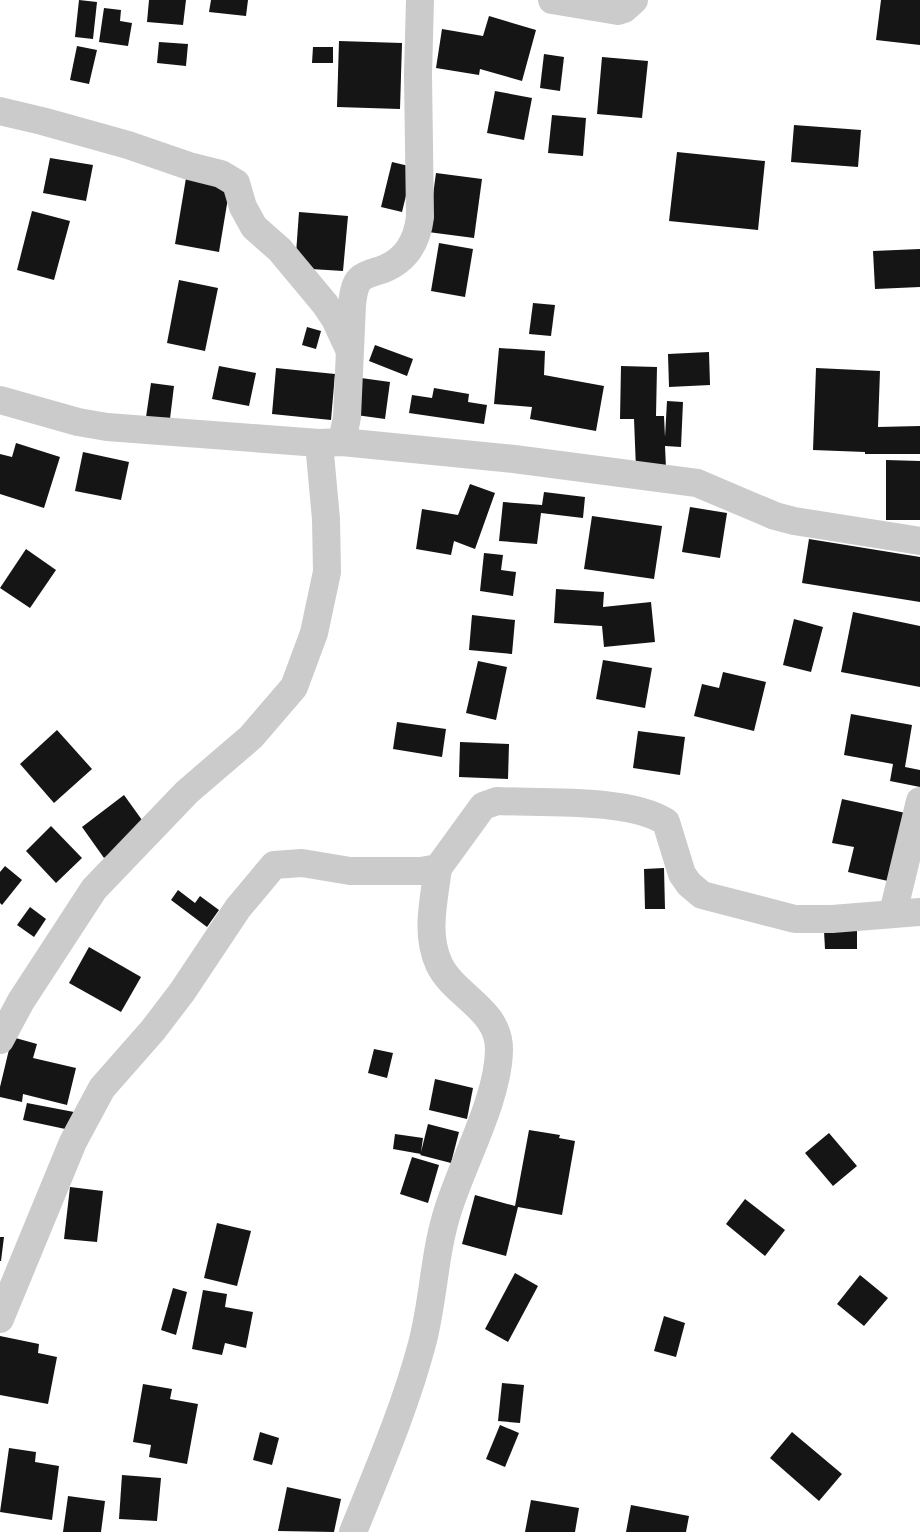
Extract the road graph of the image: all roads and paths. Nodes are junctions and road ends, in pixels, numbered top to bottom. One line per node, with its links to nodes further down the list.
1 (420, 0): 5 (street)
2 (552, 0): 3 (street)
3 (634, 0)
4 (0, 111): 5 (street)
5 (350, 350): 7 (street)
6 (0, 400): 7 (street)
7 (330, 442): 8 (street); 13 (street)
8 (920, 542)
9 (920, 800): 12 (street)
10 (438, 868): 12 (street); 14 (street); 15 (street)
11 (920, 912): 12 (street)
12 (893, 913)
13 (0, 1040)
14 (0, 1318)
15 (353, 1532)

